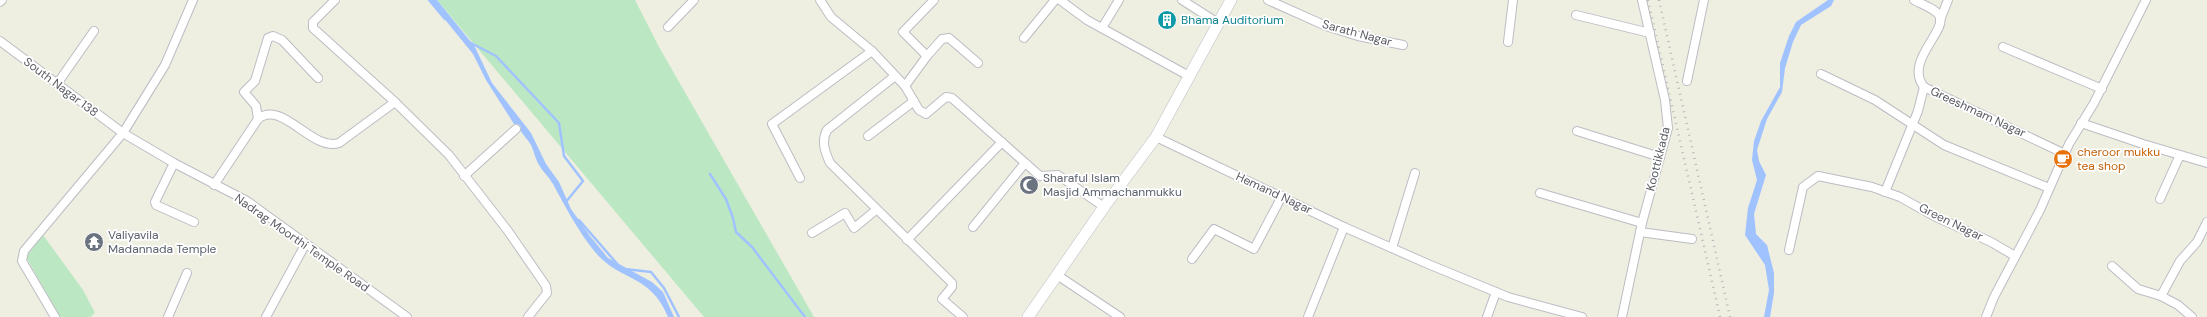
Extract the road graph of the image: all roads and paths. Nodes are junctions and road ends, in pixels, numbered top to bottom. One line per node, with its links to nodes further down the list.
1 (193, 0): 49 (street)
2 (335, 0): 43 (street)
3 (694, 0): 21 (street)
4 (820, 0): 30 (street)
5 (934, 0): 31 (street)
6 (1055, 0): 25 (street)
7 (1060, 0): 22 (street)
8 (1119, 0): 22 (street)
9 (1182, 0): 20 (street)
10 (1231, 0): 20 (main road)
11 (1268, 0): 28 (street, Sarath Nagar)
12 (1513, 0): 27 (street)
13 (1642, 0): 24 (street, Koottikkada)
14 (1704, 0): 37 (street)
15 (1914, 0): 19 (street)
16 (1948, 0): 19 (street)
17 (2146, 0): 41 (street)
18 (1576, 15): 24 (street)
19 (1940, 20): 40 (street, Greeshmam Nagar)
20 (1218, 23): 35 (main road)
21 (668, 27)
22 (1102, 28): 35 (street)
23 (94, 31): 38 (street)
24 (1650, 33): 55 (street, Koottikkada)
25 (1024, 38)
26 (0, 41): 38 (street, South Nagar 138)
27 (1508, 42)
28 (1403, 45)
29 (2003, 48): 41 (street)
30 (872, 50): 34 (street); 61 (street)
31 (927, 56): 32 (street); 39 (street)
32 (978, 63)
33 (1821, 74): 46 (street)
34 (895, 76): 39 (street); 69 (street)
35 (1189, 76): 51 (main road)
36 (318, 78): 44 (street)
37 (1687, 81)
38 (57, 84): 49 (street, South Nagar 138)
39 (904, 86): 42 (street)
40 (1924, 87): 46 (street); 53 (street, Greeshmam Nagar)
41 (2102, 89): 45 (street)
42 (914, 101): 50 (street); 52 (street)
43 (395, 102): 44 (street); 60 (street)
44 (258, 119): 62 (street)
45 (2080, 123): 53 (street); 54 (street)
46 (1912, 125): 63 (street); 64 (street)
47 (516, 130): 60 (street)
48 (1577, 131): 55 (street)
49 (123, 133): 56 (street, Nadrag Moorthi Temple Road); 90 (street)
50 (868, 136)
51 (1156, 137): 66 (street, Hemand Nagar); 68 (main road)
52 (1002, 142): 57 (street); 78 (street)
53 (2066, 154): 63 (street)
54 (2180, 155): 58 (street); 67 (street)
55 (1660, 157): 72 (street, Koottikkada)
56 (174, 163): 62 (street, Nadrag Moorthi Temple Road); 70 (street)
57 (1025, 163): 68 (street); 73 (street)
58 (2207, 163)
59 (1415, 173): 80 (street)
60 (464, 176): 94 (street)
61 (800, 178)
62 (214, 184): 79 (street, Nadrag Moorthi Temple Road)
63 (2049, 188): 82 (street)
64 (1885, 192): 81 (street, Green Nagar); 82 (street, Green Nagar)
65 (1540, 193): 72 (street)
66 (1282, 196): 74 (street, Hemand Nagar); 83 (street)
67 (2160, 199)
68 (1104, 207): 86 (main road)
69 (876, 210): 76 (street); 78 (street)
70 (194, 222)
71 (2207, 222): 88 (street)
72 (1642, 223): 75 (street, Koottikkada)
73 (973, 227)
74 (1344, 227): 80 (street, Hemand Nagar); 98 (street)
75 (1640, 232): 77 (street); 101 (street, Koottikkada)
76 (812, 233)
77 (1692, 238)
78 (907, 240): 95 (street)
79 (305, 245): 92 (street); 93 (street, Nadrag Moorthi Temple Road)
80 (1392, 248): 87 (street, Hemand Nagar)
81 (1789, 250)
82 (2015, 256): 102 (street)
83 (1192, 259)
84 (2112, 266): 88 (street)
85 (187, 273): 91 (street)
86 (1057, 275): 96 (main road); 97 (street)
87 (1496, 292): 89 (street, Hemand Nagar); 99 (street)
88 (2161, 296): 103 (street)
89 (1557, 314): 100 (street, Hemand Nagar)
90 (55, 317)
91 (168, 317)
92 (266, 317)
93 (407, 317)
94 (528, 317)
95 (963, 317)
96 (1028, 317)
97 (1120, 317)
98 (1308, 317)
99 (1487, 317)
100 (1582, 317)
101 (1622, 317)
102 (1986, 317)
103 (2192, 317)

